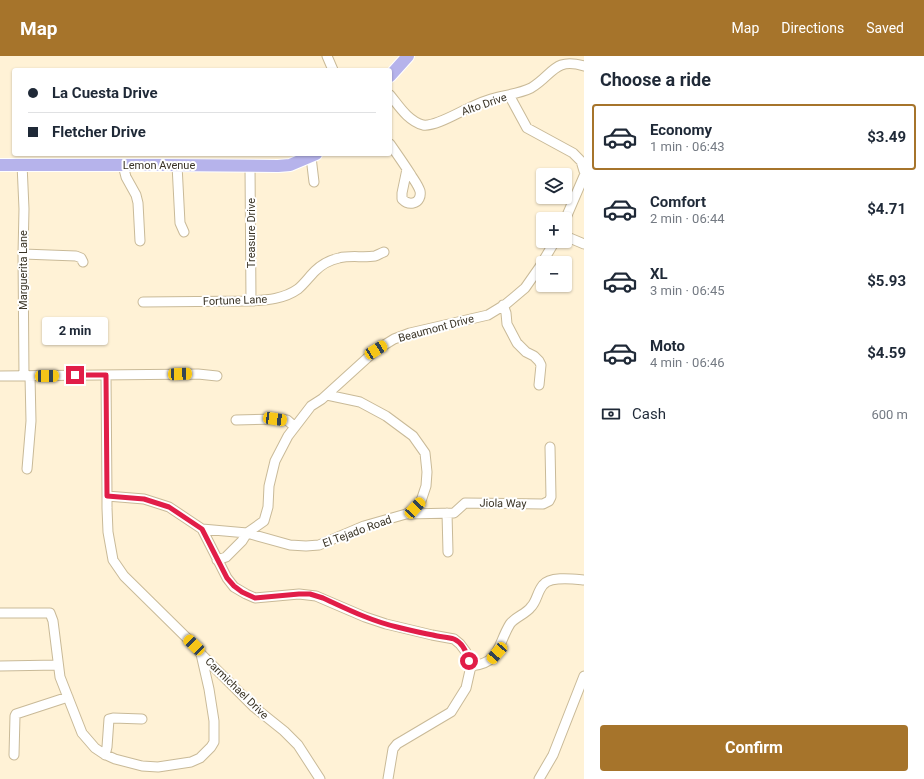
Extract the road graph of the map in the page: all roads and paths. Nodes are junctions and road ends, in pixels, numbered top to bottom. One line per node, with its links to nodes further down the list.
1 (327, 56): 4 (street)
2 (408, 56): 5 (main road)
3 (584, 66): 6 (street, Alto Drive)
4 (332, 68)
5 (392, 74)
6 (509, 95): 7 (street, Alto Drive); 16 (street)
7 (392, 97)
8 (392, 147): 15 (street)
9 (313, 156): 14 (main road, Lemon Avenue); 18 (street)
10 (22, 164): 11 (main road, Lemon Avenue); 12 (main road, Lemon Avenue); 26 (street, Marguerita Lane)
11 (0, 165)
12 (123, 165): 13 (main road, Lemon Avenue); 22 (street)
13 (177, 165): 14 (main road, Lemon Avenue); 20 (street)
14 (250, 166): 28 (street, Treasure Drive)
15 (407, 169)
16 (584, 171)
17 (584, 176): 19 (street)
18 (314, 182)
19 (568, 212)
20 (184, 232)
21 (572, 239): 23 (street)
22 (140, 241)
23 (584, 244)
24 (551, 248): 30 (street, Beaumont Drive)
25 (384, 252): 28 (street, Fortune Lane)
26 (23, 254): 27 (street); 33 (street, Marguerita Lane)
27 (83, 262)
28 (251, 301): 29 (street, Fortune Lane)
29 (143, 302)
30 (503, 305): 35 (street); 36 (street, Beaumont Drive)
31 (106, 375): 33 (street); 34 (street); 41 (street, Carmichael Drive)
32 (0, 376): 33 (street)
33 (27, 376): 40 (street, Marguerita Lane)
34 (217, 376)
35 (539, 385)
36 (327, 395): 38 (street, Beaumont Drive); 43 (street, El Tejado Road)
37 (236, 420): 38 (street)
38 (294, 427): 45 (street, Beaumont Drive)
39 (550, 447): 42 (street, Jiola Way)
40 (27, 469)
41 (107, 496): 44 (street, El Tejado Road); 50 (street, Carmichael Drive)
42 (447, 513): 43 (street, Jiola Way); 46 (street)
43 (406, 514): 45 (street, El Tejado Road)
44 (202, 529): 45 (street, El Tejado Road); 47 (street)
45 (247, 533): 47 (street, Beaumont Drive)
46 (448, 552)
47 (217, 560): 53 (street)
48 (584, 580): 53 (street)
49 (0, 613): 51 (street)
50 (201, 654): 57 (street); 59 (street, Carmichael Drive)
51 (58, 665): 52 (street); 55 (street)
52 (0, 666)
53 (471, 666): 60 (street)
54 (584, 676): 61 (street)
55 (68, 697): 57 (street); 58 (street)
56 (142, 719): 57 (street)
57 (105, 754)
58 (14, 755)
59 (320, 779)
60 (388, 779)
61 (539, 779)

